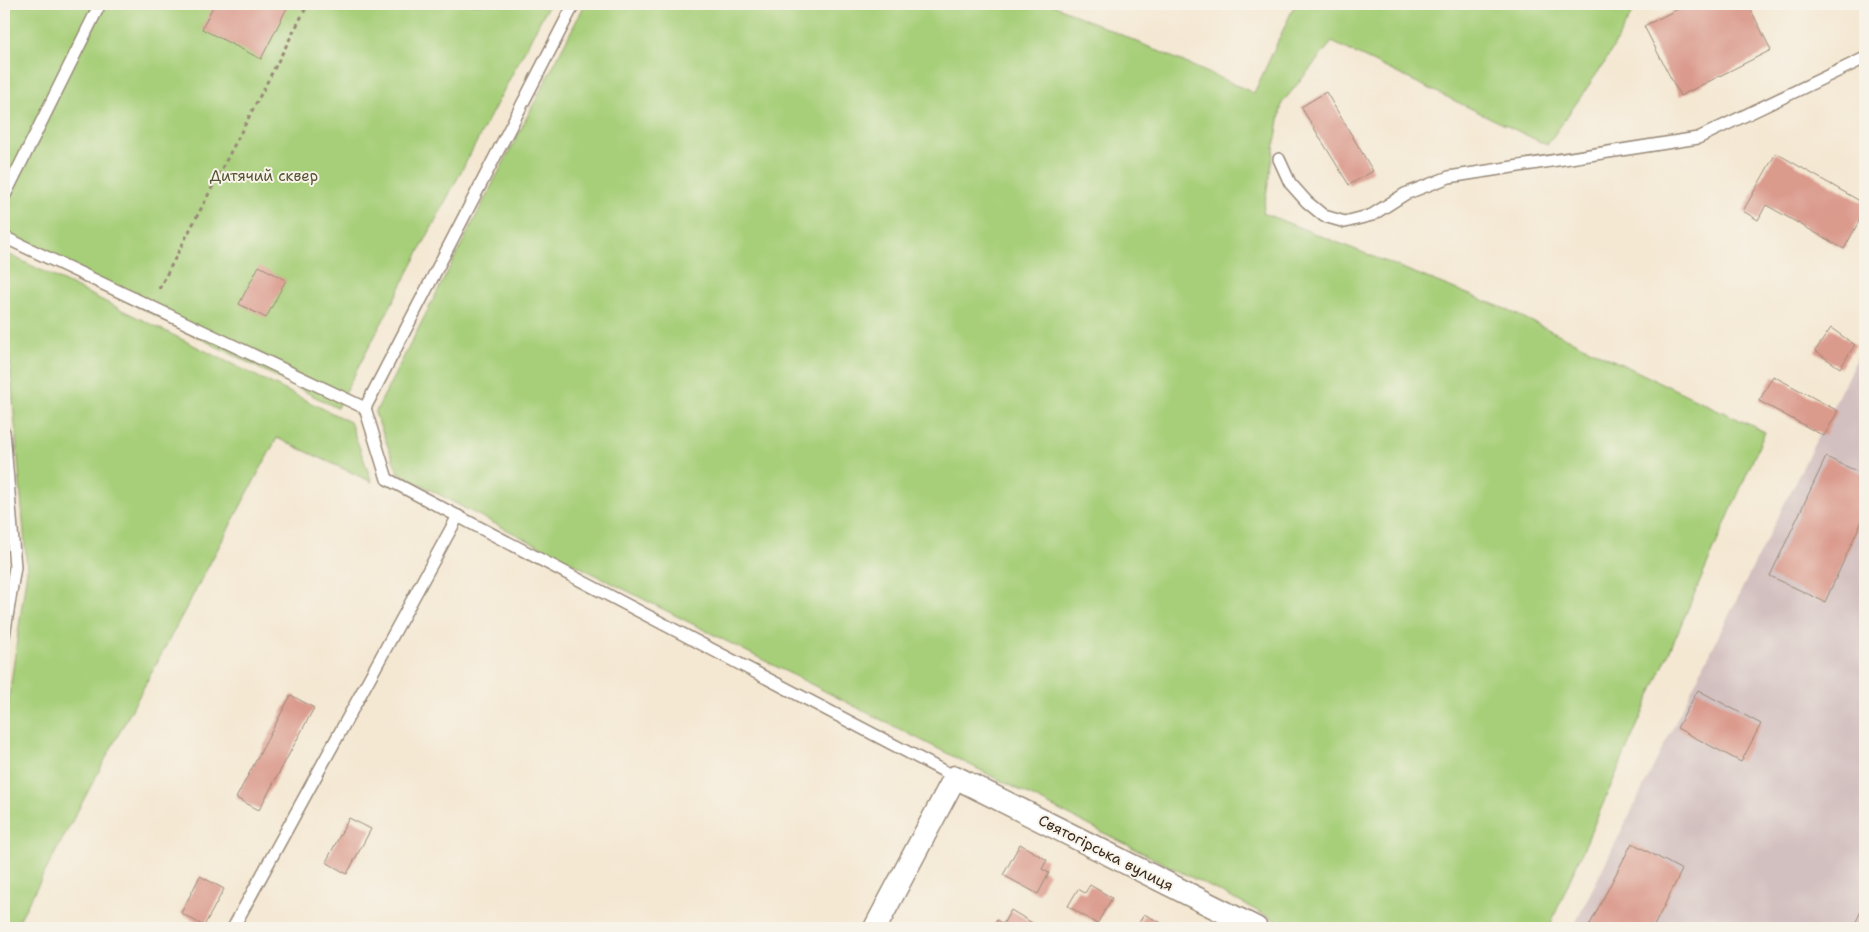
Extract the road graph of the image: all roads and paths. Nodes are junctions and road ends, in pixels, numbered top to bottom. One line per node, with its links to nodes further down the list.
1 (100, 4): 6 (lane)
2 (308, 4): 8 (path)
3 (574, 4): 9 (lane)
4 (1865, 58): 5 (lane)
5 (1279, 160)
6 (4, 197)
7 (4, 237): 8 (lane)
8 (150, 307): 9 (lane)
9 (364, 408): 11 (lane)
10 (4, 432): 12 (lane)
11 (458, 516): 13 (lane); 14 (lane)
12 (4, 636)
13 (955, 777): 15 (street); 16 (street, Святогірська вулиця)
14 (233, 928)
15 (875, 928)
16 (1256, 928)

